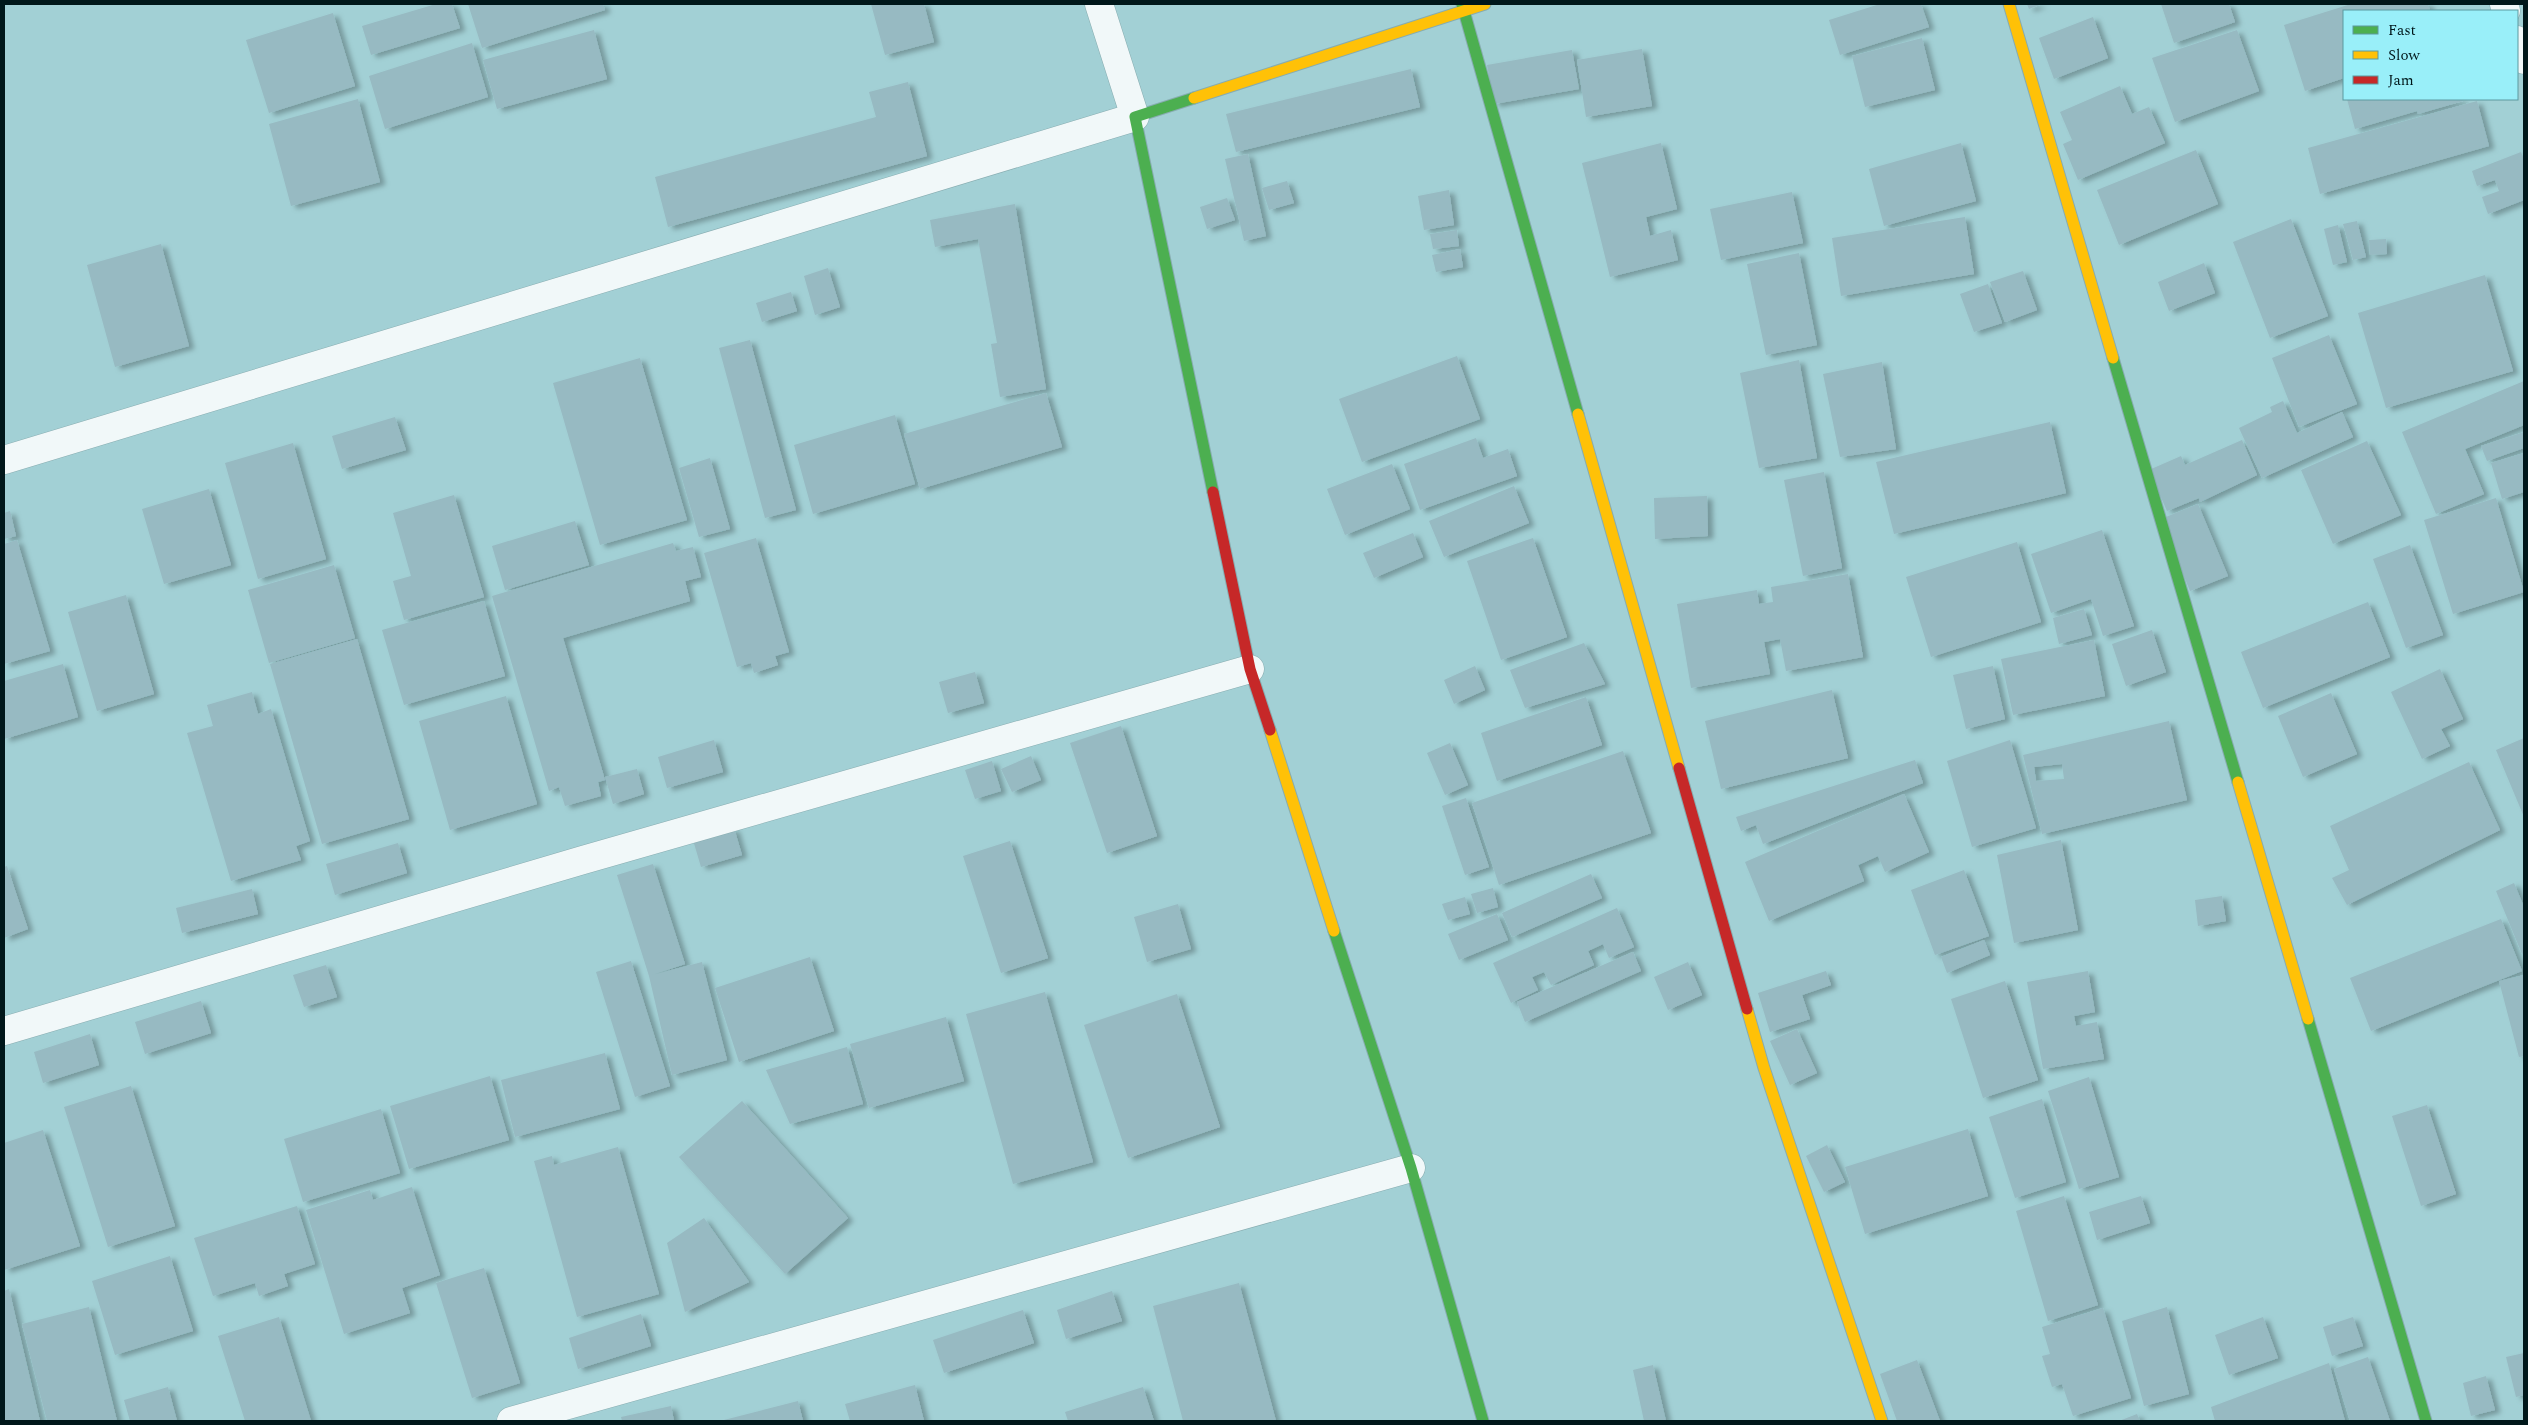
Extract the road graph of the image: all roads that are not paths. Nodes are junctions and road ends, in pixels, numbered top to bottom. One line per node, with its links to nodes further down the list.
1 (1099, 4): 7 (street)
2 (1485, 4): 4 (street)
3 (2010, 4): 15 (street)
4 (1463, 7): 7 (street); 14 (street)
5 (2518, 43): 6 (street)
6 (2524, 60)
7 (1135, 117): 8 (street); 9 (street)
8 (4, 460)
9 (1250, 669): 10 (street); 11 (street)
10 (4, 1031)
11 (1411, 1168): 12 (street); 13 (street)
12 (511, 1421)
13 (1483, 1421)
14 (1882, 1421)
15 (2426, 1421)

